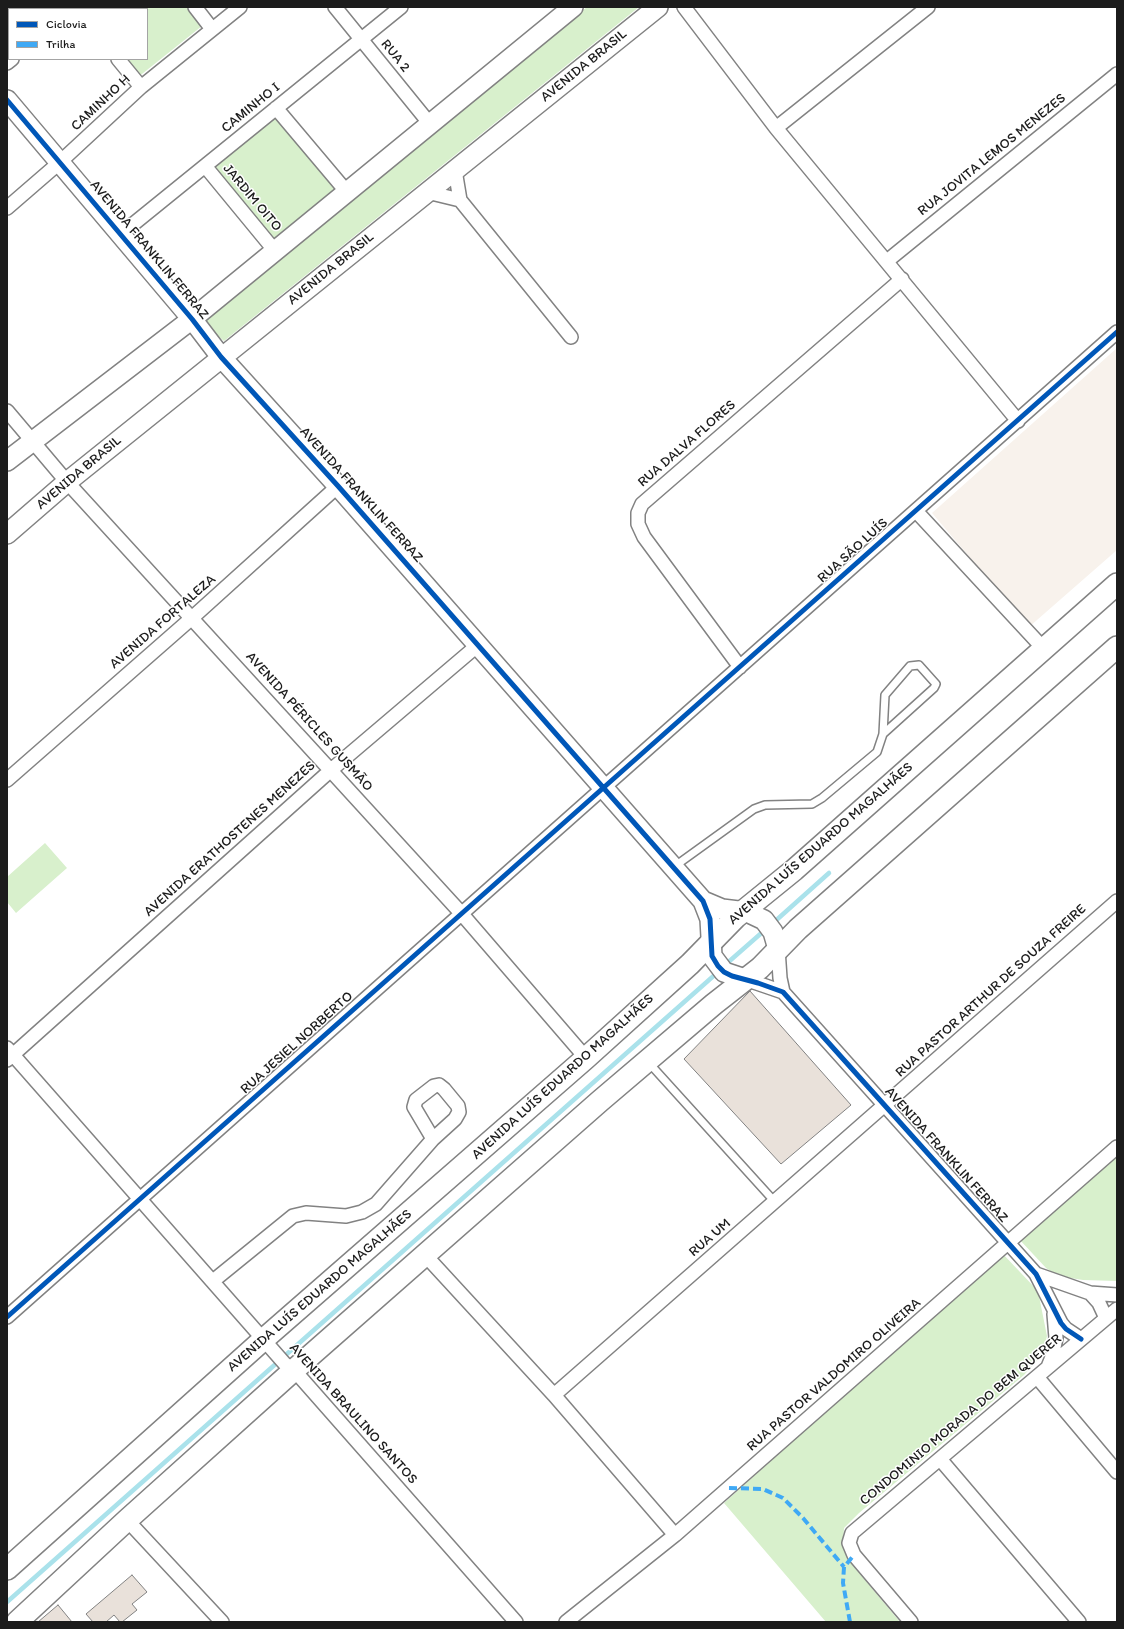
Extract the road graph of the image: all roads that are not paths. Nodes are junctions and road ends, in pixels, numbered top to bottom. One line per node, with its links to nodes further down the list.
1 (195, 7): 9 (street)
2 (240, 7): 9 (street, CAMINHO H)
3 (335, 7): 10 (street, RUA 2)
4 (402, 7): 10 (street, CAMINHO I)
5 (573, 7): 16 (main road)
6 (658, 7): 20 (main road, AVENIDA BRASIL)
7 (684, 7): 17 (street)
8 (928, 7): 17 (street)
9 (212, 29): 13 (street, CAMINHO H)
10 (362, 39): 15 (street, CAMINHO I); 16 (street, RUA 2)
11 (119, 60): 13 (street)
12 (1117, 74): 27 (street, RUA JOVITA LEMOS MENEZES)
13 (141, 87): 18 (street, CAMINHO H)
14 (7, 100): 18 (main road, AVENIDA FRANKLIN FERRAZ)
15 (276, 108): 19 (street, CAMINHO I); 21 (street)
16 (430, 124): 21 (main road)
17 (776, 128): 27 (street)
18 (59, 163): 24 (street, CAMINHO H); 25 (main road, AVENIDA FRANKLIN FERRAZ)
19 (205, 166): 25 (street, CAMINHO I); 26 (street, JARDIM OITO)
20 (455, 170): 22 (main road, AVENIDA BRASIL); 23 (street)
21 (346, 191): 26 (main road)
22 (426, 192): 23 (street); 32 (main road, AVENIDA BRASIL)
23 (460, 200): 31 (street)
24 (7, 208)
25 (121, 234): 29 (main road, AVENIDA FRANKLIN FERRAZ)
26 (275, 251): 29 (main road)
27 (887, 261): 28 (street)
28 (902, 279): 34 (street); 46 (street, RUA DALVA FLORES)
29 (192, 319): 32 (main road, AVENIDA FRANKLIN FERRAZ); 35 (main road)
30 (1117, 332): 34 (street, RUA SÃO LUÍS)
31 (571, 337)
32 (221, 357): 37 (main road, AVENIDA BRASIL); 38 (main road, AVENIDA FRANKLIN FERRAZ)
33 (7, 411): 35 (street, AVENIDA PÉRICLES GUSMÃO)
34 (1018, 420): 39 (street, RUA SÃO LUÍS)
35 (32, 441): 36 (main road); 37 (street, AVENIDA PÉRICLES GUSMÃO)
36 (7, 461)
37 (67, 482): 40 (main road, AVENIDA BRASIL); 42 (street, AVENIDA PÉRICLES GUSMÃO)
38 (338, 486): 42 (street, AVENIDA FORTALEZA); 43 (main road, AVENIDA FRANKLIN FERRAZ)
39 (916, 511): 45 (street); 46 (street, RUA SÃO LUÍS)
40 (7, 534)
41 (1117, 584): 45 (main road, AVENIDA LUÍS EDUARDO MAGALHÃES)
42 (193, 617): 48 (street, AVENIDA PÉRICLES GUSMÃO); 49 (street, AVENIDA FORTALEZA)
43 (478, 645): 48 (street, AVENIDA ERATHOSTENES MENEZES); 50 (main road, AVENIDA FRANKLIN FERRAZ)
44 (1117, 647): 56 (main road)
45 (1043, 648): 55 (main road, AVENIDA LUÍS EDUARDO MAGALHÃES)
46 (740, 667): 50 (street, RUA SÃO LUÍS)
47 (883, 734): 47 (lane); 51 (lane)
48 (331, 770): 54 (street, AVENIDA PÉRICLES GUSMÃO); 60 (street, AVENIDA ERATHOSTENES MENEZES)
49 (7, 780)
50 (603, 786): 51 (main road, AVENIDA FRANKLIN FERRAZ); 54 (street, RUA JESIEL NORBERTO)
51 (673, 867): 52 (main road, AVENIDA FRANKLIN FERRAZ)
52 (703, 901): 55 (main road); 57 (main road)
53 (1117, 901): 63 (street, RUA PASTOR ARTHUR DE SOUZA FREIRE)
54 (461, 913): 61 (street, AVENIDA PÉRICLES GUSMÃO); 66 (street, RUA JESIEL NORBERTO)
55 (748, 913): 56 (main road); 57 (main road, AVENIDA LUÍS EDUARDO MAGALHÃES)
56 (778, 944): 58 (main road); 59 (street)
57 (712, 949): 58 (main road); 61 (main road, AVENIDA LUÍS EDUARDO MAGALHÃES)
58 (738, 978): 59 (street); 62 (main road)
59 (783, 992): 63 (street, AVENIDA FRANKLIN FERRAZ)
60 (9, 1055): 66 (street, AVENIDA BRAULINO SANTOS)
61 (586, 1058): 79 (main road, AVENIDA LUÍS EDUARDO MAGALHÃES)
62 (648, 1061): 67 (lane); 69 (main road)
63 (886, 1105): 67 (street, RUA UM); 68 (street, AVENIDA FRANKLIN FERRAZ)
64 (432, 1139): 71 (street)
65 (1117, 1146): 68 (street, RUA PASTOR VALDOMIRO OLIVEIRA)
66 (139, 1199): 71 (street, AVENIDA BRAULINO SANTOS); 76 (street, RUA JESIEL NORBERTO)
67 (775, 1202): 83 (street, RUA UM)
68 (1008, 1243): 70 (street, AVENIDA FRANKLIN FERRAZ); 87 (street, RUA PASTOR VALDOMIRO OLIVEIRA)
69 (426, 1256): 80 (main road); 83 (street)
70 (1036, 1274): 72 (street, AVENIDA FRANKLIN FERRAZ); 75 (street, AVENIDA FRANKLIN FERRAZ)
71 (213, 1281): 79 (street, AVENIDA BRAULINO SANTOS)
72 (1090, 1293): 73 (street, AVENIDA FRANKLIN FERRAZ); 77 (street)
73 (1117, 1295)
74 (1117, 1309): 77 (street, CONDOMINIO MORADA DO BEM QUERER)
75 (1054, 1310): 78 (street, AVENIDA FRANKLIN FERRAZ); 81 (street)
76 (7, 1317)
77 (1106, 1318): 78 (street, CONDOMINIO MORADA DO BEM QUERER)
78 (1081, 1339): 81 (street, CONDOMINIO MORADA DO BEM QUERER)
79 (267, 1344): 80 (street, AVENIDA BRAULINO SANTOS); 88 (main road, AVENIDA LUÍS EDUARDO MAGALHÃES)
80 (290, 1367): 86 (main road); 91 (street, AVENIDA BRAULINO SANTOS)
81 (1048, 1367): 82 (street, CONDOMINIO MORADA DO BEM QUERER)
82 (1036, 1377): 84 (street, CONDOMINIO MORADA DO BEM QUERER); 85 (street)
83 (554, 1395): 87 (street)
84 (940, 1459): 93 (street, CONDOMINIO MORADA DO BEM QUERER); 94 (street)
85 (1117, 1472)
86 (127, 1520): 89 (main road); 90 (street)
87 (675, 1535): 92 (street, RUA PASTOR VALDOMIRO OLIVEIRA)
88 (7, 1569)
89 (17, 1622)
90 (222, 1622)
91 (516, 1622)
92 (566, 1622)
93 (911, 1622)
94 (1079, 1622)

